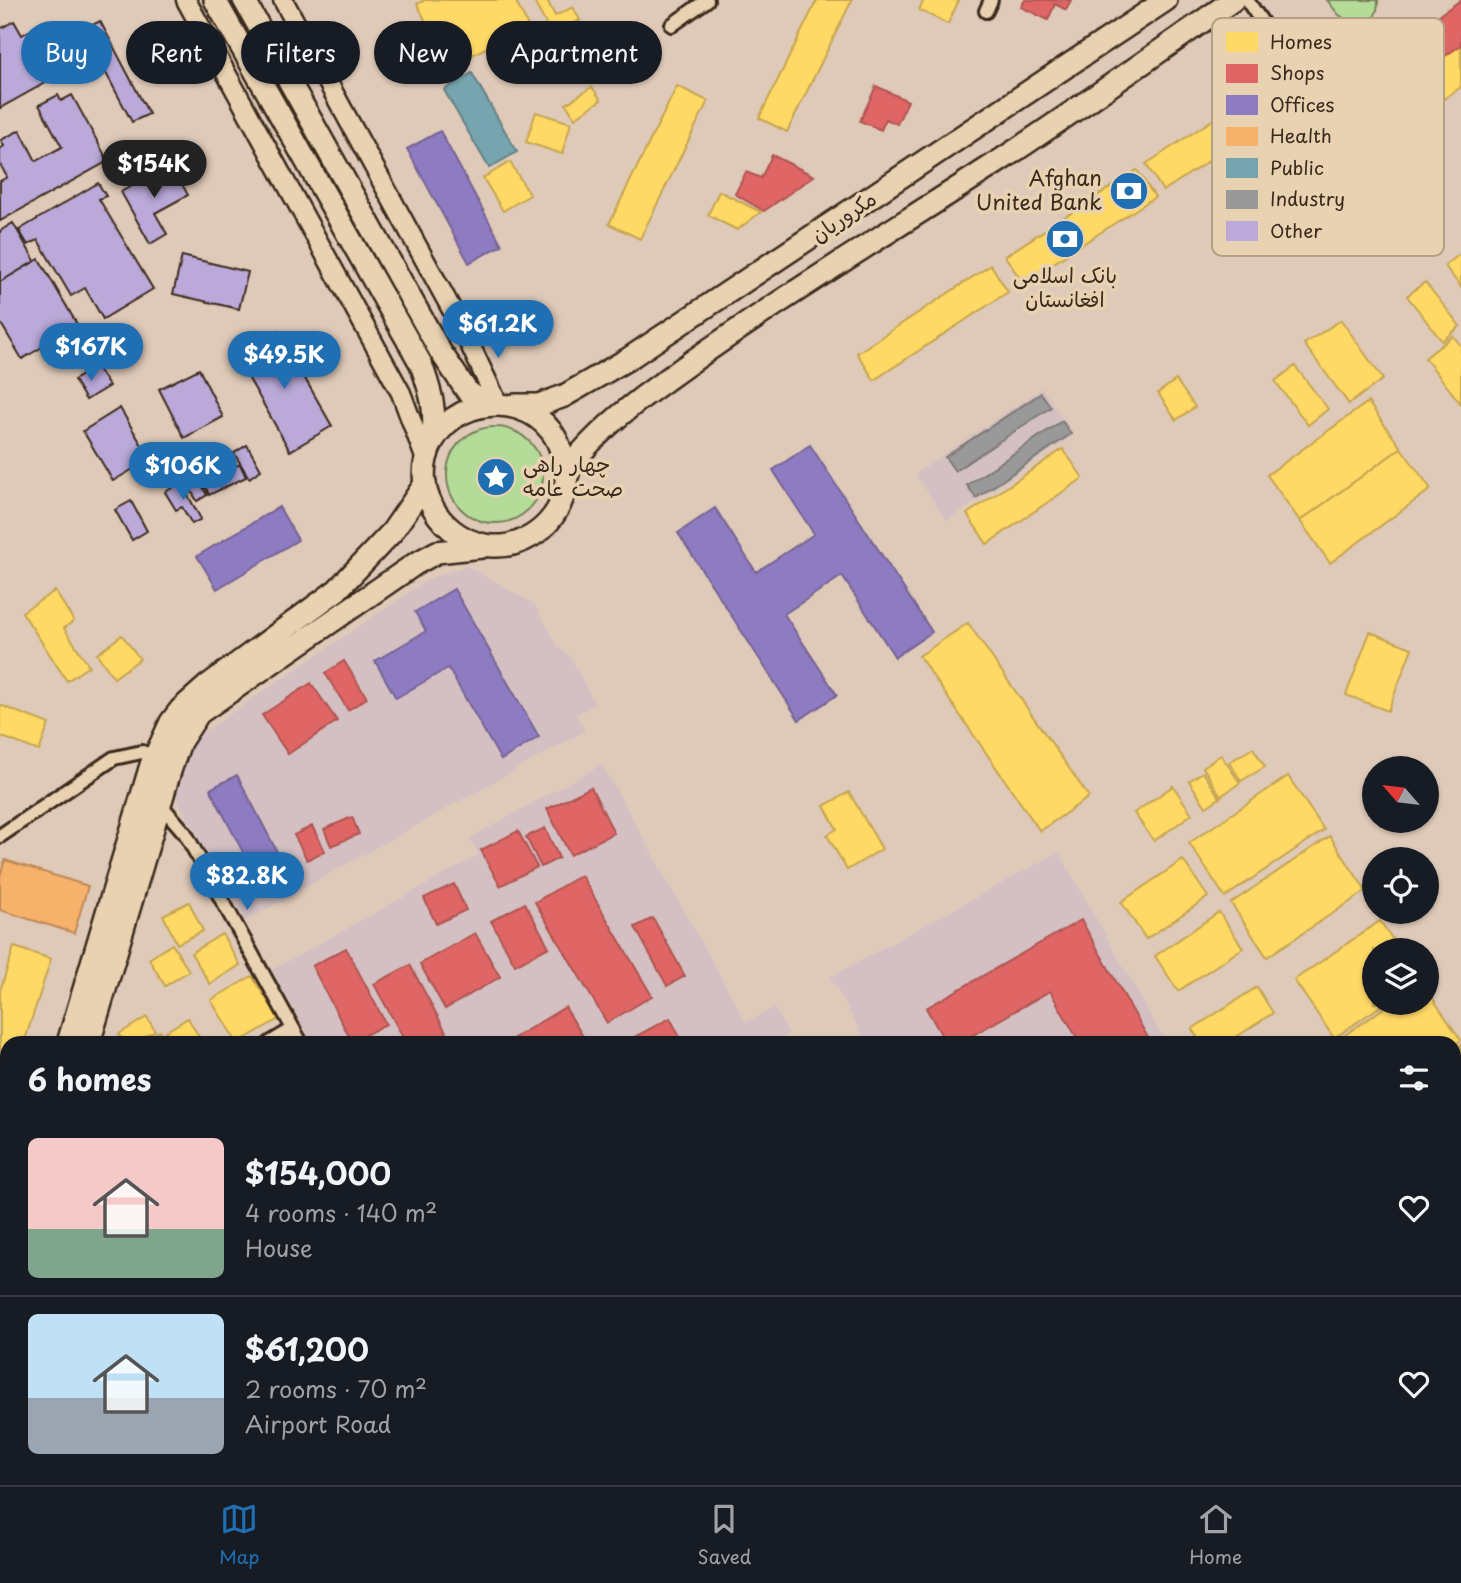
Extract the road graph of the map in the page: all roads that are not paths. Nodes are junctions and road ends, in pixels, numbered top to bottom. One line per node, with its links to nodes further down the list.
1 (186, 0): 12 (main road)
2 (215, 0): 12 (main road)
3 (244, 0): 11 (main road)
4 (283, 0): 11 (main road)
5 (707, 0): 10 (street)
6 (1166, 0): 11 (main road, مکروریان)
7 (1233, 0): 13 (main road)
8 (1247, 0): 9 (street)
9 (1259, 18)
10 (672, 24)
11 (498, 404): 12 (main road); 13 (main road)
12 (429, 451): 14 (main road)
13 (566, 479): 15 (main road)
14 (425, 484): 15 (main road); 16 (main road)
15 (488, 546): 16 (main road)
16 (164, 759): 17 (main road); 18 (street); 20 (main road)
17 (160, 804): 19 (street); 21 (main road)
18 (0, 836)
19 (293, 1029): 22 (street); 23 (street)
20 (70, 1036)
21 (91, 1036)
22 (282, 1036)
23 (297, 1036)

